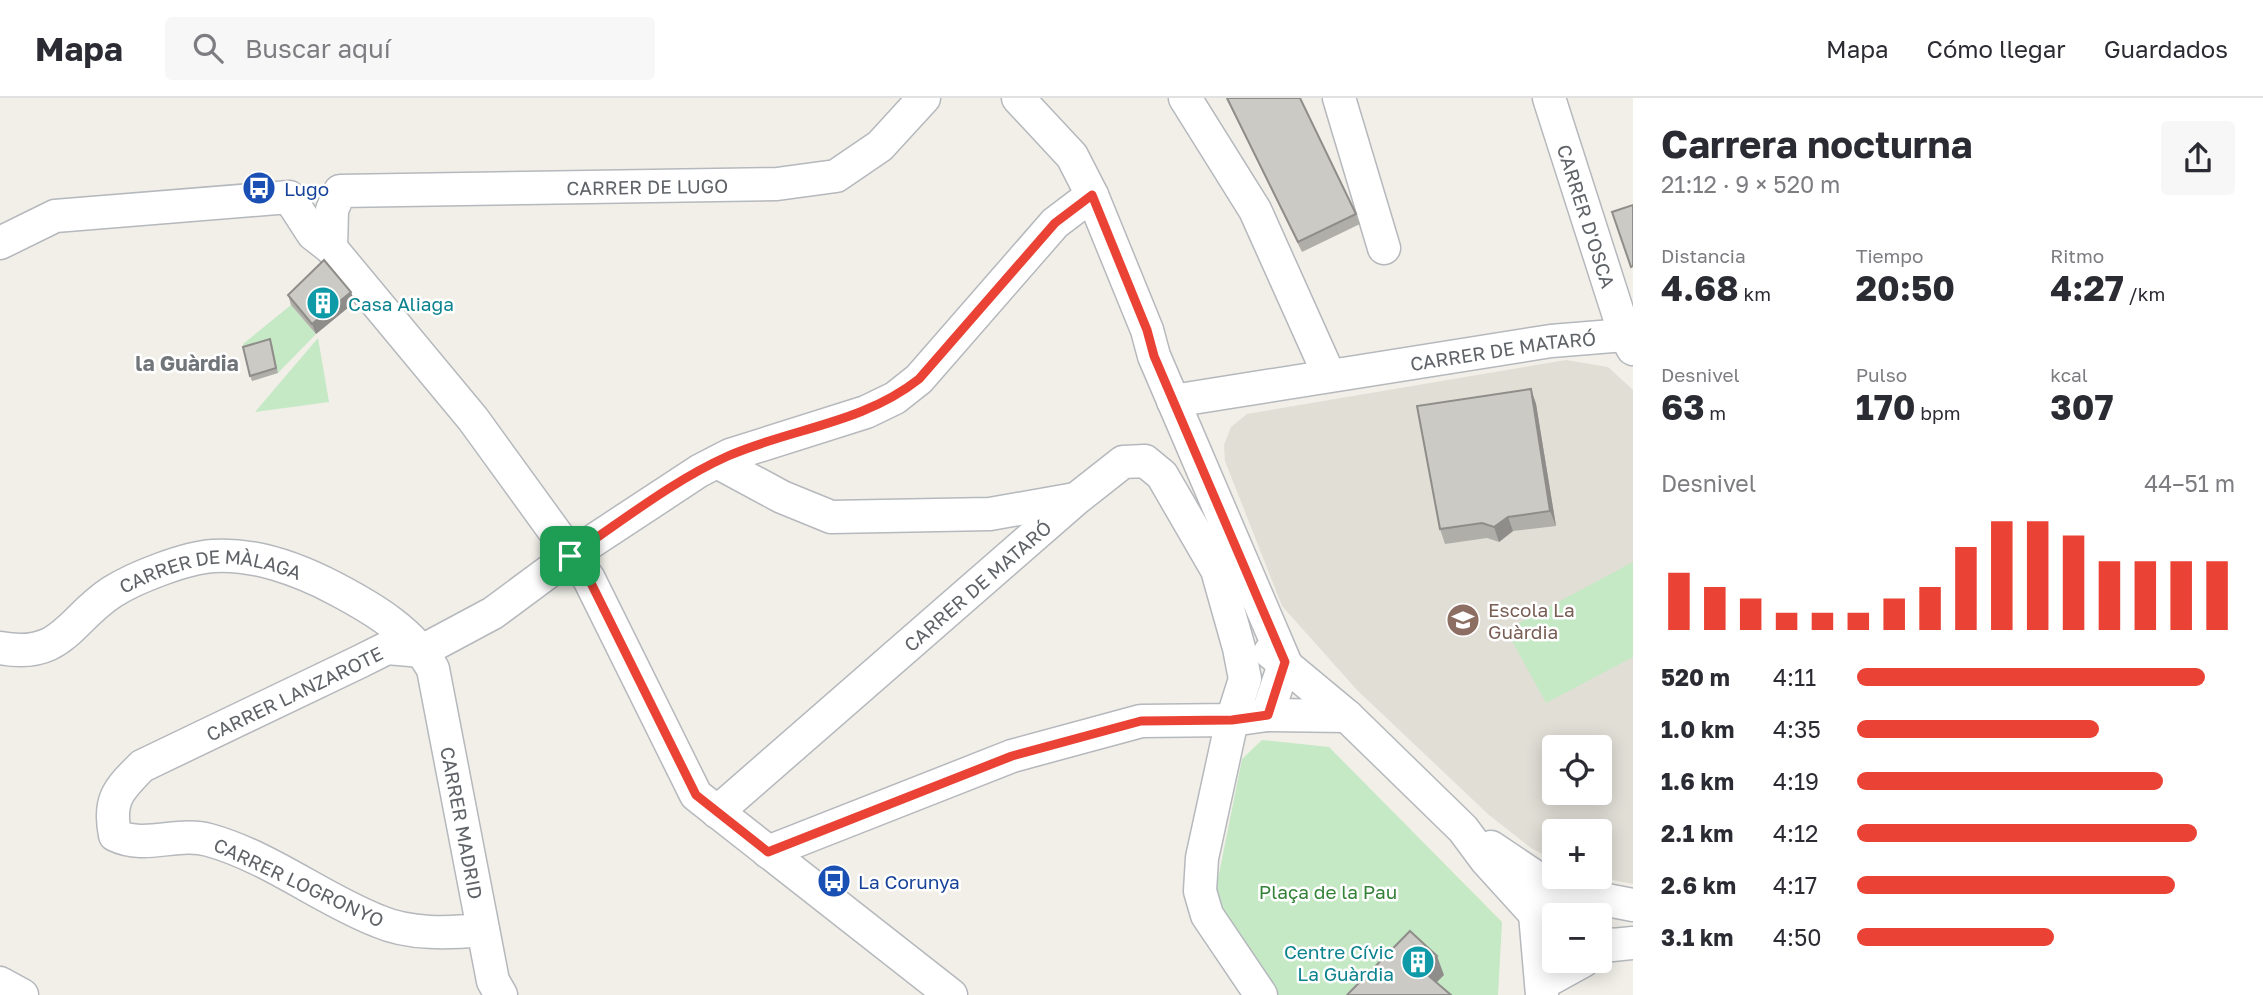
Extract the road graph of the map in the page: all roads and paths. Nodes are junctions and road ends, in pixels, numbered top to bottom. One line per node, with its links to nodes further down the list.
1 (924, 98): 8 (street, CARRER DE LUGO)
2 (1018, 98): 6 (street)
3 (1185, 98): 11 (street)
4 (1339, 98): 9 (street)
5 (1549, 98): 10 (street, CARRER D'OSCA)
6 (1092, 195): 12 (street); 13 (street)
7 (0, 243): 8 (street)
8 (331, 248): 15 (street)
9 (1384, 248)
10 (1629, 342): 11 (street, CARRER DE MATARÓ)
11 (1329, 374): 12 (street, CARRER DE MATARÓ)
12 (1173, 401): 19 (street)
13 (717, 462): 14 (street); 15 (street)
14 (1076, 499): 16 (street, CARRER DE MATARÓ); 23 (street, CARRER DE MATARÓ)
15 (570, 556): 18 (street); 23 (street)
16 (1217, 570): 19 (street, CARRER DE MATARÓ); 22 (street, CARRER DE MATARÓ)
17 (0, 648): 18 (street, CARRER DE MÀLAGA)
18 (422, 651): 24 (street, CARRER LANZAROTE); 29 (street, CARRER MADRID)
19 (1285, 662): 20 (street); 21 (street, CARRER DE MATARÓ)
20 (1268, 715): 21 (street); 22 (street)
21 (1347, 716): 26 (street, CARRER DE MATARÓ)
22 (1232, 720): 25 (street); 34 (street, CARRER DE MATARÓ)
23 (716, 812): 25 (street)
24 (115, 835): 29 (street, CARRER LOGRONYO)
25 (768, 852): 33 (street)
26 (1542, 904)
27 (1633, 905): 28 (street)
28 (1612, 907)
29 (483, 930): 32 (street, CARRER MADRID)
30 (0, 983): 31 (street)
31 (22, 995)
32 (501, 995)
33 (951, 995)
34 (1261, 995)

